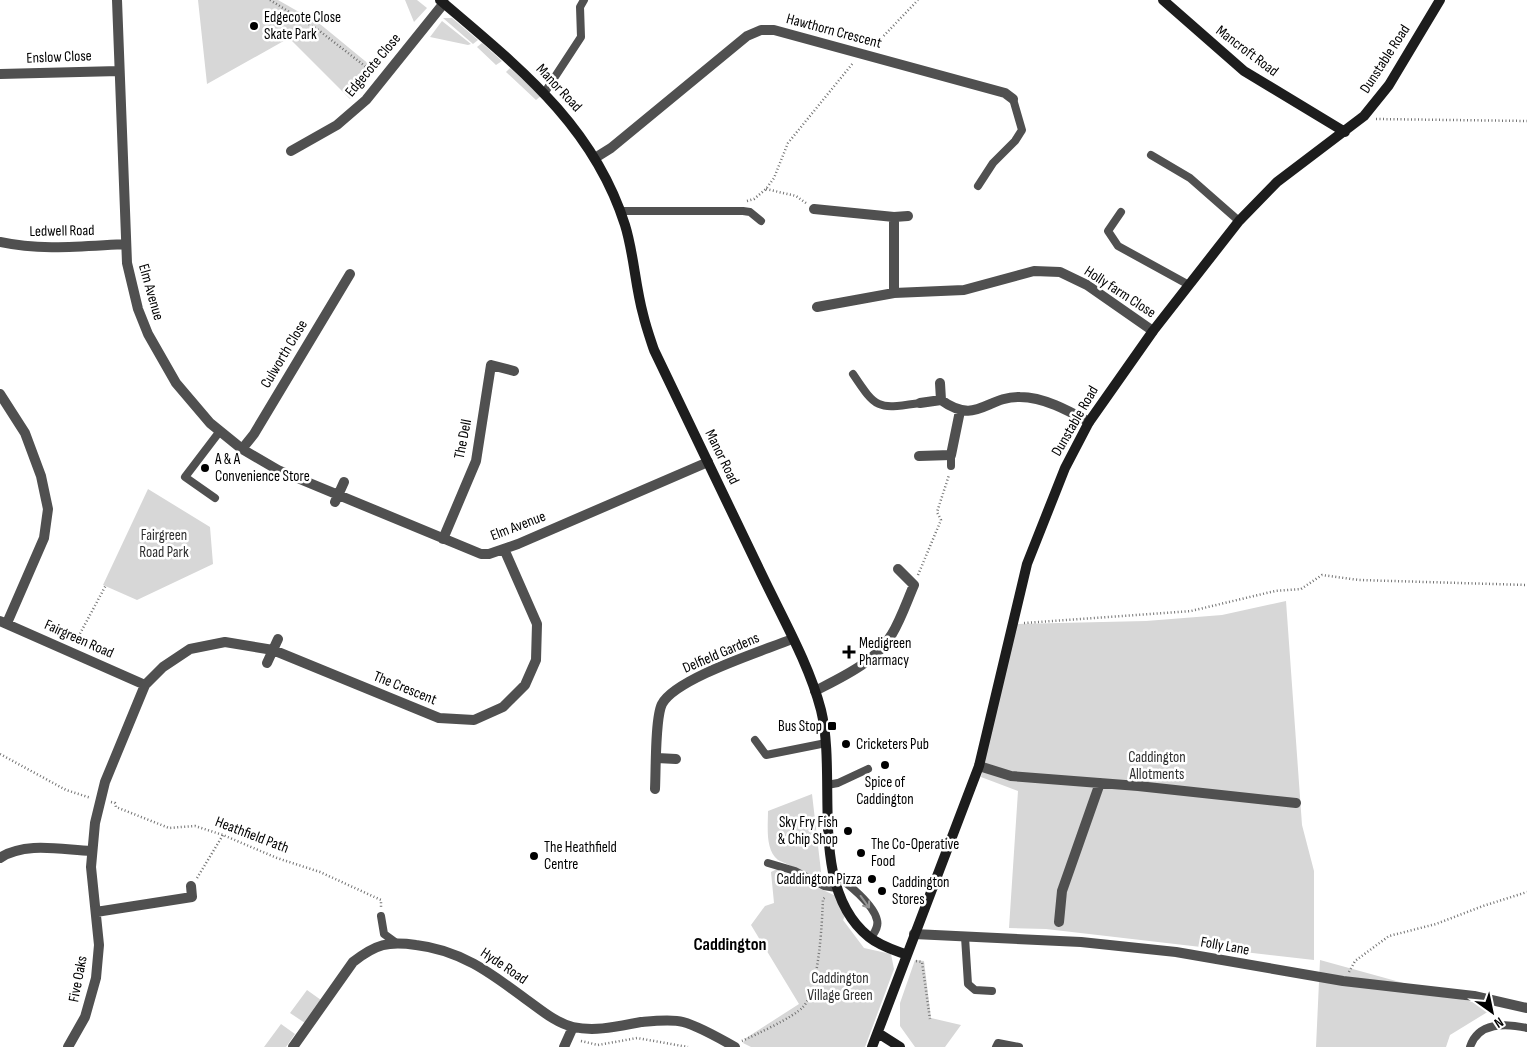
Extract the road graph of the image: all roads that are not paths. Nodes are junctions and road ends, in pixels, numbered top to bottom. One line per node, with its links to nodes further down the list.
1 (117, 0): 6 (street, Elm Avenue)
2 (584, 0): 8 (lane)
3 (1163, 0): 10 (street, Mancroft Road)
4 (1440, 0): 10 (street, Dunstable Road)
5 (442, 2): 8 (street, Manor Road); 11 (street, Edgecote Close)
6 (120, 70): 7 (street, Enslow Close); 23 (street, Elm Avenue)
7 (0, 74)
8 (545, 92): 13 (street, Manor Road)
9 (1013, 99): 13 (street, Hawthorn Crescent); 14 (lane)
10 (1344, 132): 21 (street, Dunstable Road)
11 (291, 152)
12 (1151, 155): 21 (lane)
13 (595, 158): 16 (street, Manor Road)
14 (978, 186)
15 (814, 209): 19 (street)
16 (620, 211): 20 (lane); 41 (street, Manor Road)
17 (1122, 212): 25 (lane)
18 (908, 216): 19 (street)
19 (894, 217): 26 (street)
20 (762, 221)
21 (1239, 221): 25 (street, Dunstable Road)
22 (0, 242): 23 (street, Ledwell Road)
23 (126, 244): 37 (street, Elm Avenue)
24 (350, 274): 38 (street, Culworth Close)
25 (1189, 285): 28 (street, Dunstable Road)
26 (894, 293): 27 (street, Holly farm Close); 28 (street, Holly farm Close)
27 (817, 307)
28 (1153, 331): 36 (street, Dunstable Road)
29 (514, 371): 46 (street, The Dell)
30 (853, 374): 34 (lane)
31 (940, 383): 33 (street)
32 (0, 394): 49 (street)
33 (941, 400): 34 (street); 35 (street)
34 (920, 403)
35 (960, 411): 36 (street); 39 (street)
36 (1089, 422): 60 (street, Dunstable Road)
37 (220, 431): 38 (street, Elm Avenue); 44 (lane)
38 (242, 449): 45 (street, Elm Avenue)
39 (951, 455): 40 (street); 42 (lane)
40 (919, 456)
41 (708, 462): 47 (street, Elm Avenue); 51 (street, Manor Road)
42 (951, 466)
43 (344, 482): 45 (street)
44 (215, 498)
45 (337, 498): 46 (street, Elm Avenue)
46 (443, 539): 47 (street, Elm Avenue)
47 (504, 549): 52 (street, The Crescent)
48 (898, 569): 55 (street)
49 (3, 622): 54 (street, Fairgreen Road)
50 (278, 639): 52 (street)
51 (792, 639): 55 (street, Manor Road); 58 (street, Delfield Gardens)
52 (273, 650): 53 (street); 54 (street, The Crescent)
53 (267, 663)
54 (145, 685): 62 (street, The Crescent)
55 (815, 691): 57 (street, Manor Road)
56 (755, 740): 57 (lane)
57 (826, 743): 64 (street, Manor Road)
58 (657, 758): 59 (street); 65 (street, Delfield Gardens)
59 (676, 758)
60 (979, 766): 63 (street); 76 (street, Dunstable Road)
61 (868, 769): 64 (lane)
62 (105, 782): 67 (street, Five Oaks)
63 (1100, 782): 66 (street); 75 (street)
64 (827, 785): 70 (street, Manor Road)
65 (655, 789)
66 (1296, 802)
67 (91, 852): 68 (street); 73 (street, Five Oaks)
68 (0, 858)
69 (768, 864): 72 (lane)
70 (834, 875): 72 (street, Manor Road); 78 (lane, one-way to 78)
71 (192, 886): 73 (street)
72 (836, 888): 78 (street, Manor Road)
73 (96, 912): 88 (street, Five Oaks)
74 (381, 916): 79 (lane)
75 (1059, 922)
76 (914, 934): 77 (street, Folly Lane); 80 (street, Dunstable Road)
77 (965, 937): 81 (lane); 82 (street, Folly Lane)
78 (871, 938): 80 (street, Manor Road)
79 (395, 942): 83 (street, Hyde Road); 89 (street, Hyde Road)
80 (906, 958): 85 (street, Dunstable Road)
81 (992, 991)
82 (1527, 1008)
83 (573, 1027): 86 (street); 87 (street, Hyde Road)
84 (1527, 1028): 94 (lane)
85 (878, 1033): 90 (street, Dunstable Road); 91 (street)
86 (567, 1043)
87 (733, 1046)
88 (68, 1047)
89 (293, 1047)
90 (872, 1047)
91 (900, 1047)
92 (996, 1047): 93 (lane)
93 (1019, 1047)
94 (1470, 1047)

